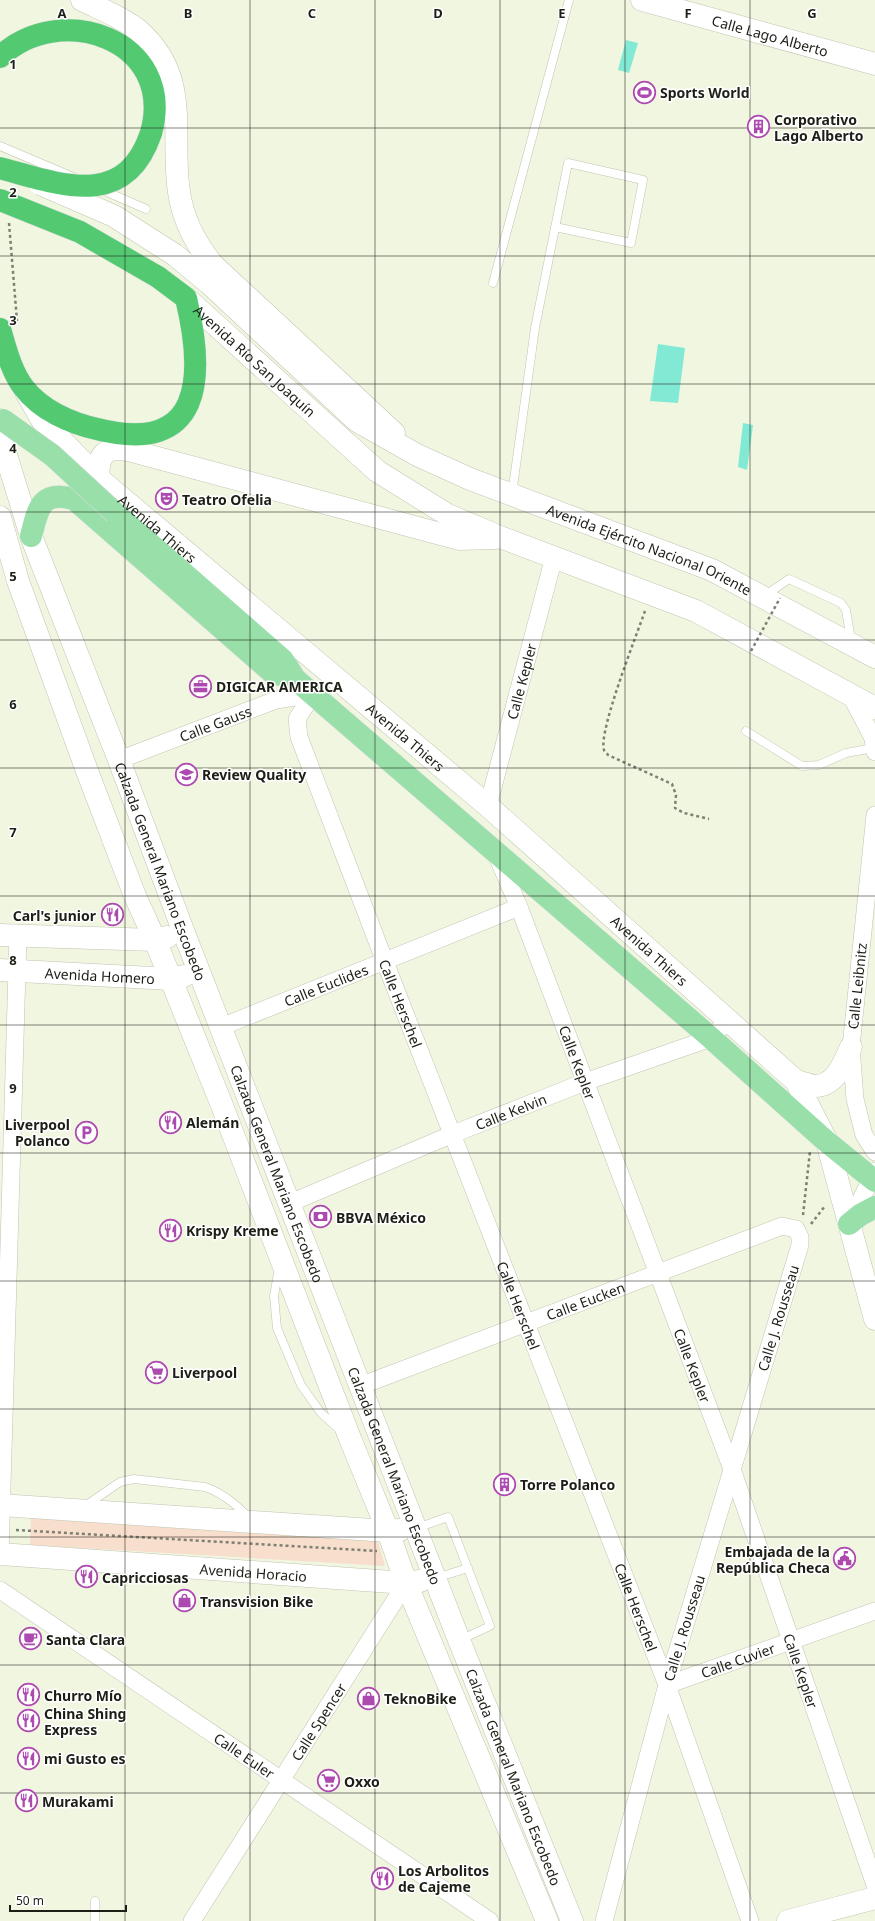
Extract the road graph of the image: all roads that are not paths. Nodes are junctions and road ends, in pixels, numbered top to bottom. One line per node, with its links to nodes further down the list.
1 (82, 0): 16 (main road)
2 (569, 0): 11 (lane)
3 (642, 0): 5 (main road, Calle Lago Alberto)
4 (0, 57): 7 (highway, bridge)
5 (875, 64)
6 (0, 146): 9 (lane)
7 (0, 168): 16 (main road, Avenida Río San Joaquín, bridge)
8 (5, 209): 12 (highway, Avenida Río San Joaquín, bridge)
9 (146, 209)
10 (555, 227): 10 (lane); 18 (lane)
11 (493, 283)
12 (186, 298): 14 (highway); 21 (main road, Avenida Río San Joaquín)
13 (9, 328): 14 (highway)
14 (24, 388): 17 (main road, Avenida Thiers)
15 (0, 419): 20 (main road, Calzada General Mariano Escobedo); 26 (main road, bridge)
16 (417, 455): 18 (main road, Avenida Ejército Nacional Oriente)
17 (98, 478): 21 (main road); 33 (main road, Avenida Thiers)
18 (512, 495): 23 (main road, Avenida Ejército Nacional Oriente)
19 (0, 518): 39 (main road, Calzada General Mariano Escobedo)
20 (31, 536): 26 (main road); 32 (main road, Calzada General Mariano Escobedo)
21 (500, 537): 22 (main road)
22 (554, 557): 28 (main road); 33 (street, Calle Kepler)
23 (771, 598): 24 (main road, Avenida Ejército Nacional Oriente); 24 (lane)
24 (852, 645): 25 (main road, Avenida Ejército Nacional Oriente)
25 (875, 657)
26 (295, 679): 27 (main road, Avenida Thiers)
27 (313, 694): 32 (street, Calle Gauss); 35 (main road, Avenida Thiers); 40 (street, Calle Herschel)
28 (850, 694): 29 (main road); 31 (street)
29 (875, 708)
30 (746, 731): 31 (lane)
31 (875, 750)
32 (119, 760): 37 (main road, Calzada General Mariano Escobedo)
33 (488, 806): 44 (main road, Avenida Thiers)
34 (875, 815): 47 (street, Calle Leibnitz)
35 (495, 851): 36 (street, Calle Kepler); 46 (main road, Avenida Thiers)
36 (519, 907): 40 (street, Calle Euclides); 49 (street, Calle Kepler)
37 (184, 933): 39 (main road); 42 (main road, Calzada General Mariano Escobedo)
38 (9, 935): 39 (main road); 41 (street)
39 (155, 940): 43 (main road, Calzada General Mariano Escobedo)
40 (385, 962): 45 (street, Calle Euclides); 50 (street, Calle Herschel)
41 (9, 971): 43 (main road, Avenida Homero); 65 (street)
42 (200, 972): 43 (main road, Avenida Homero); 45 (main road, Calzada General Mariano Escobedo)
43 (171, 980): 58 (main road, Calzada General Mariano Escobedo)
44 (729, 1019): 46 (street, Calle Kelvin); 48 (main road, Avenida Thiers)
45 (221, 1027): 54 (main road, Calzada General Mariano Escobedo)
46 (711, 1038): 49 (street, Calle Kelvin); 51 (main road, Avenida Thiers)
47 (851, 1047): 48 (main road); 52 (street, Calle Leibnitz)
48 (796, 1081): 51 (main road)
49 (585, 1082): 50 (street, Calle Kelvin); 59 (street, Calle Kepler)
50 (453, 1134): 54 (street, Calle Kelvin); 61 (street, Calle Herschel)
51 (820, 1135): 53 (main road, Avenida Thiers); 56 (main road)
52 (875, 1152)
53 (874, 1176): 56 (street)
54 (290, 1203): 62 (main road, Calzada General Mariano Escobedo)
55 (875, 1207): 56 (main road)
56 (849, 1224): 60 (main road)
57 (800, 1241): 59 (street, Calle Eucken); 64 (street, Calle J. Rousseau)
58 (281, 1257): 63 (main road, Calzada General Mariano Escobedo); 63 (lane)
59 (658, 1273): 61 (street, Calle Eucken); 64 (street, Calle Kepler)
60 (875, 1319)
61 (526, 1322): 62 (street, Calle Eucken); 79 (street, Calle Herschel)
62 (360, 1386): 68 (main road, Calzada General Mariano Escobedo)
63 (351, 1441): 70 (main road, Calzada General Mariano Escobedo)
64 (732, 1469): 78 (street, Calle Kepler); 79 (street, Calle J. Rousseau)
65 (1, 1505): 66 (main road); 69 (street)
66 (79, 1510): 67 (main road); 67 (lane)
67 (252, 1522): 70 (main road)
68 (416, 1528): 70 (main road); 72 (lane); 73 (main road, Calzada General Mariano Escobedo)
69 (0, 1529): 71 (street)
70 (388, 1531): 74 (main road, Calzada General Mariano Escobedo)
71 (0, 1555): 74 (main road, Avenida Horacio)
72 (468, 1568): 73 (lane); 77 (lane)
73 (435, 1579): 74 (main road, Avenida Horacio); 77 (main road, Calzada General Mariano Escobedo)
74 (406, 1583): 80 (street, Calle Spencer); 87 (main road, Calzada General Mariano Escobedo)
75 (0, 1590): 80 (street, Calle Euler)
76 (875, 1611): 78 (street, Calle Cuvier)
77 (459, 1640): 88 (main road, Calzada General Mariano Escobedo)
78 (790, 1642): 79 (street, Calle Cuvier); 81 (street, Calle Kepler)
79 (667, 1685): 89 (street, Calle J. Rousseau); 90 (street, Calle Herschel)
80 (282, 1781): 85 (street, Calle Spencer); 86 (street, Calle Euler)
81 (875, 1885)
82 (875, 1898): 91 (main road)
83 (95, 1901): 84 (lane)
84 (95, 1921)
85 (192, 1921)
86 (490, 1921)
87 (547, 1921)
88 (572, 1921)
89 (604, 1921)
90 (750, 1921)
91 (788, 1921)

